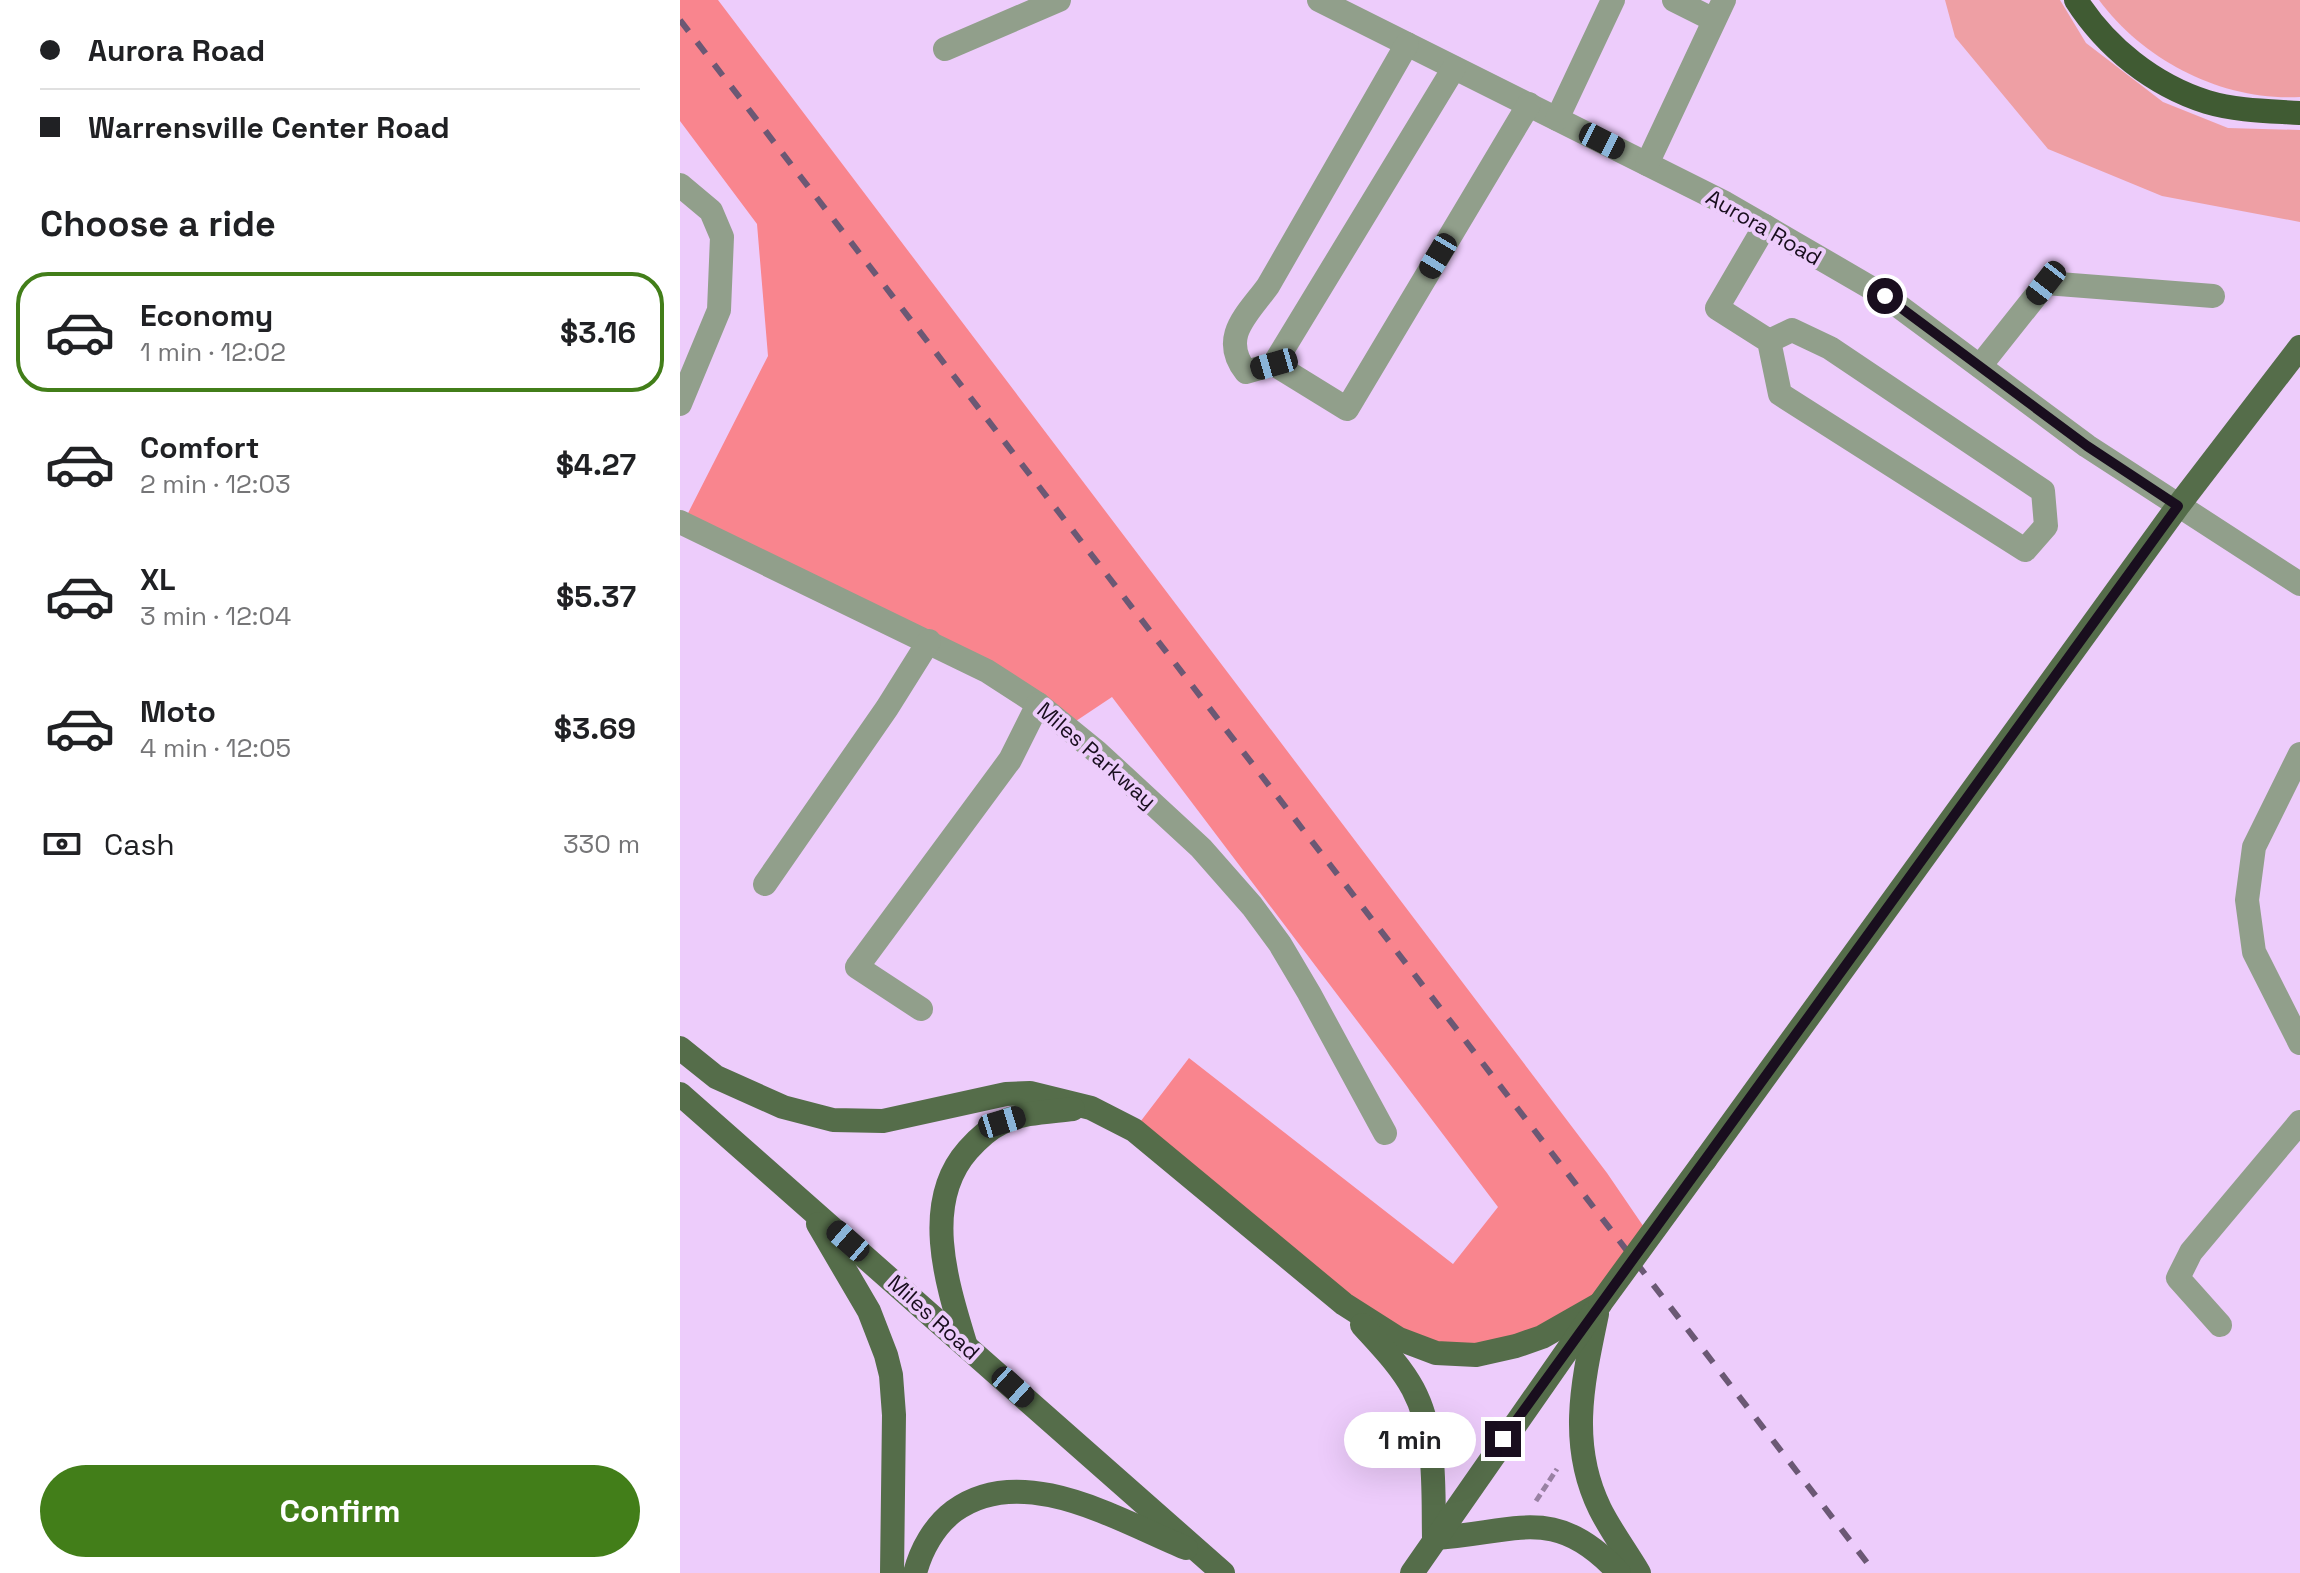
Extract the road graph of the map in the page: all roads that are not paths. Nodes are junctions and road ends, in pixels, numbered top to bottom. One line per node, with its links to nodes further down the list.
1 (1059, 0): 8 (street)
2 (1319, 0): 7 (street, Aurora Road)
3 (1613, 0): 12 (street)
4 (1674, 0): 6 (street)
5 (2076, 0): 11 (highway)
6 (1719, 10): 13 (street)
7 (1407, 44): 9 (street, Aurora Road); 19 (street)
8 (945, 49)
9 (1454, 68): 10 (street, Aurora Road); 19 (street)
10 (1529, 104): 12 (street, Aurora Road); 19 (street)
11 (2300, 113)
12 (1557, 119): 13 (street, Aurora Road)
13 (1647, 164): 15 (street, Aurora Road)
14 (680, 185): 21 (street)
15 (1765, 226): 17 (street); 20 (street, Aurora Road)
16 (2213, 296): 20 (street)
17 (1769, 341): 17 (street)
18 (2300, 347): 22 (main road)
19 (1274, 364)
20 (1980, 366): 22 (street, Aurora Road)
21 (680, 404)
22 (2178, 506): 24 (street, Aurora Road); 38 (main road, bridge)
23 (680, 522): 25 (street, Miles Parkway)
24 (2300, 584)
25 (929, 641): 26 (street, Miles Parkway); 28 (street)
26 (1038, 704): 29 (street); 35 (street, Miles Parkway)
27 (2300, 754): 30 (street)
28 (765, 884)
29 (921, 1009)
30 (2300, 1043)
31 (680, 1048): 33 (main road)
32 (680, 1094): 36 (main road, Miles Road)
33 (1091, 1108): 37 (main road); 40 (main road)
34 (2300, 1122): 39 (street)
35 (1385, 1133)
36 (807, 1205): 40 (main road, Miles Road); 43 (main road)
37 (1344, 1304): 38 (main road); 41 (main road)
38 (1600, 1304): 41 (main road); 48 (main road)
39 (2220, 1325)
40 (966, 1345): 42 (main road, Miles Road)
41 (1434, 1538): 46 (main road); 47 (main road)
42 (1203, 1555): 44 (main road); 45 (main road, Miles Road)
43 (892, 1573)
44 (915, 1573)
45 (1223, 1573)
46 (1412, 1573)
47 (1619, 1573)
48 (1639, 1573)

